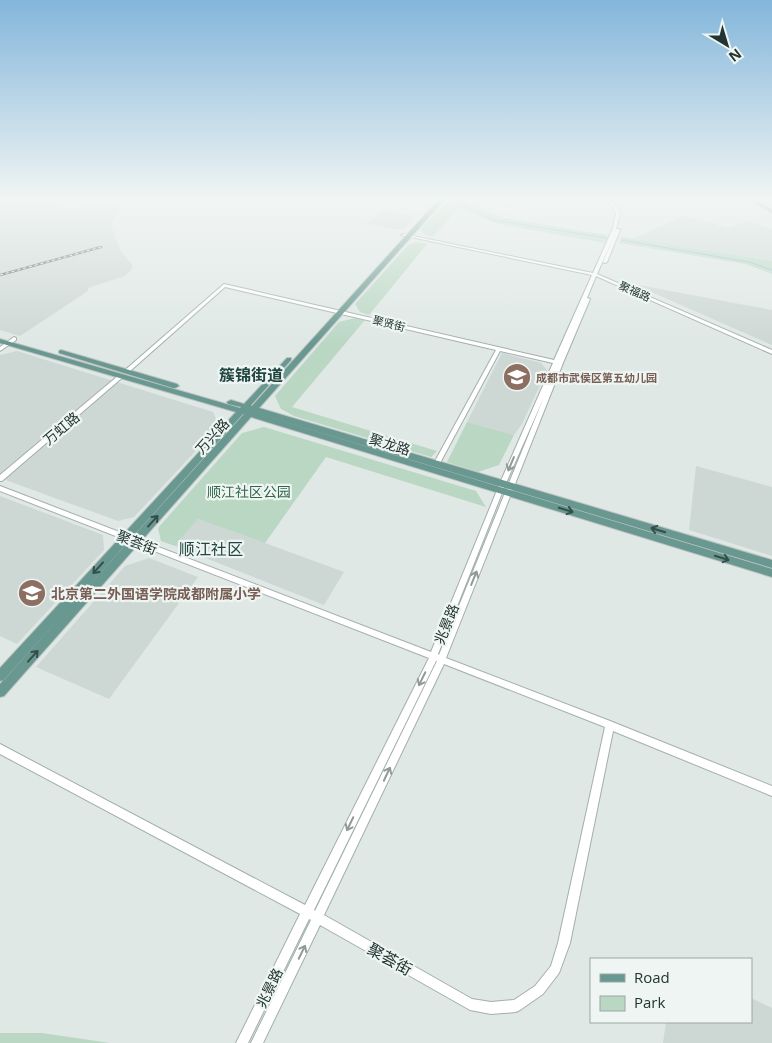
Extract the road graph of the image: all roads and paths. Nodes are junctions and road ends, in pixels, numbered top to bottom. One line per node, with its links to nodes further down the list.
1 (396, 247): 6 (main road, 万兴路)
2 (465, 247): 4 (street, 聚福路)
3 (607, 247): 4 (street, 兆景路)
4 (597, 273): 8 (street); 10 (street, 聚福路); 11 (street, 兆景路); 17 (street, 兆景路)
5 (224, 285): 6 (street, 聚贤街); 12 (street, 万虹路)
6 (338, 310): 9 (street, 聚贤街); 13 (main road, 万兴路)
7 (4, 341): 12 (main road, 聚龙路)
8 (772, 347)
9 (499, 349): 11 (street, 聚贤街); 14 (street)
10 (772, 352)
11 (554, 362): 17 (street, 兆景路, one-way to 17)
12 (124, 374): 13 (main road, 聚龙路); 15 (street, 万虹路)
13 (247, 409): 14 (main road, 聚龙路); 17 (main road, 聚龙路); 18 (main road); 19 (main road, 万兴路, one-way to 13)
14 (437, 463): 17 (main road, 聚龙路)
15 (0, 479)
16 (0, 488): 18 (street, 聚荟街)
17 (506, 488): 20 (main road, 聚龙路, one-way to 17); 21 (main road, 聚龙路, one-way to 21); 22 (street, 兆景路)
18 (126, 537): 19 (street, 聚荟街); 23 (main road, one-way to 23)
19 (136, 541): 22 (street, 聚荟街); 24 (main road, 万兴路, one-way to 19)
20 (772, 564)
21 (772, 573)
22 (437, 659): 25 (street, 聚荟街); 28 (street, 兆景路, one-way to 28); 29 (street, 兆景路, one-way to 22)
23 (0, 676)
24 (0, 692)
25 (610, 725): 27 (street, 聚荟街); 29 (street, 聚荟街)
26 (0, 749): 28 (street, 聚荟街)
27 (772, 792)
28 (307, 912): 29 (street, 聚荟街); 30 (street, 兆景路)
29 (318, 918): 31 (street, 兆景路, one-way to 29)
30 (242, 1043)
31 (257, 1043)

